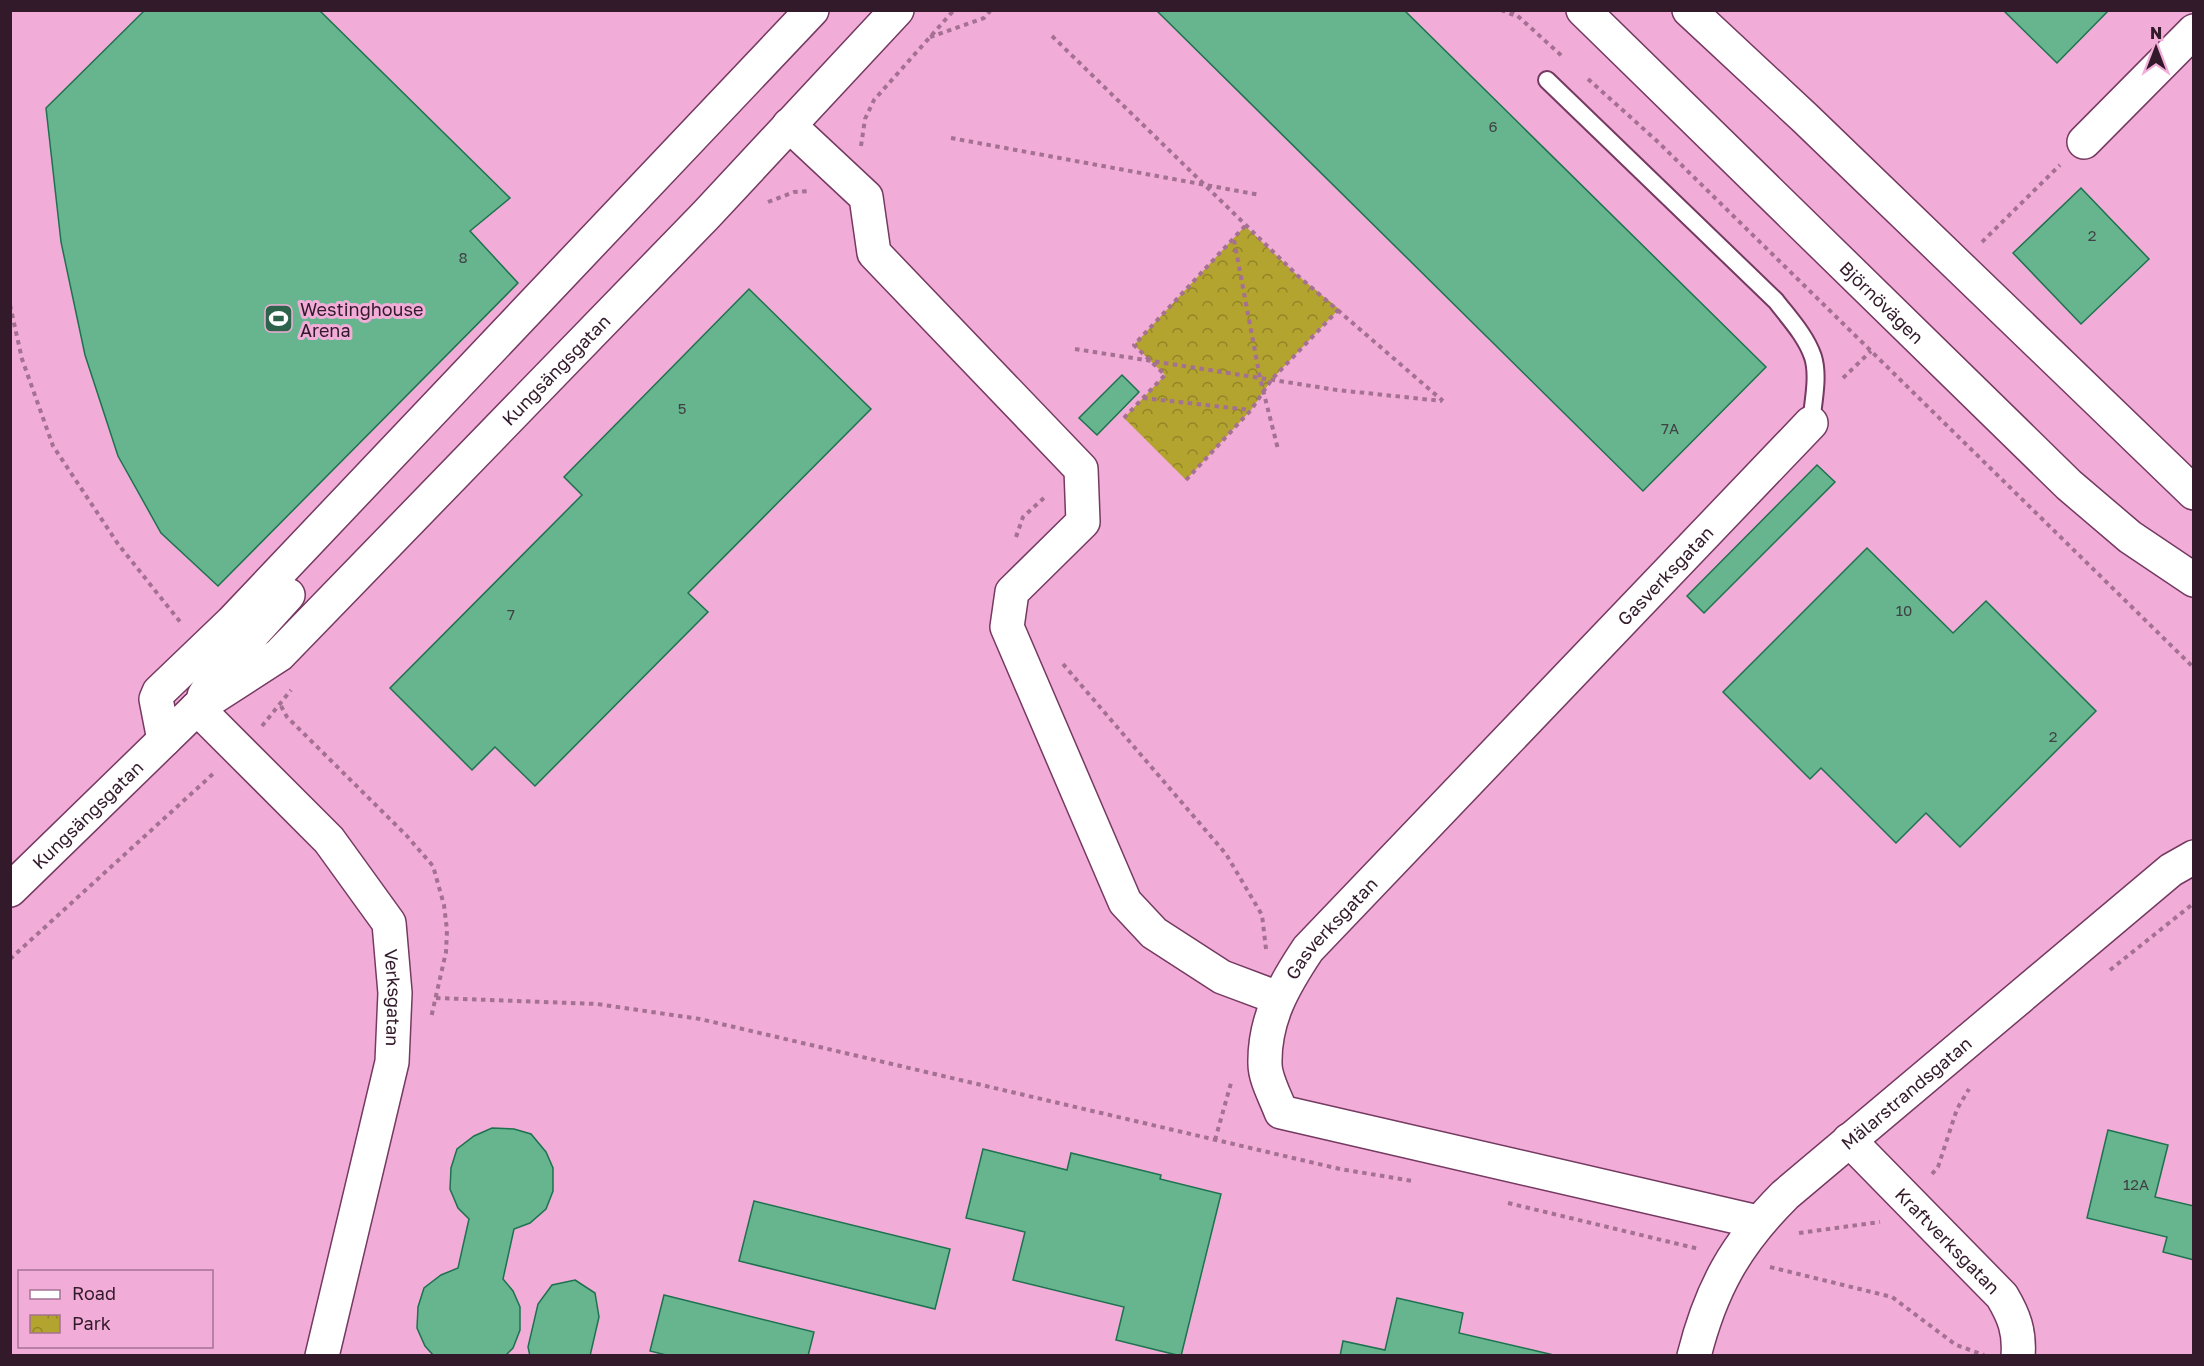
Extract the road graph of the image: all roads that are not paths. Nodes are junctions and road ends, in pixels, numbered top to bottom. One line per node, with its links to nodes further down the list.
1 (812, 10): 9 (street, Kungsängsgatan)
2 (897, 10): 7 (street, Kungsängsgatan)
3 (1582, 10): 12 (street, Björnövägen)
4 (1689, 10): 11 (street)
5 (2193, 31): 8 (street)
6 (1547, 80): 10 (lane)
7 (789, 125): 13 (street, Kungsängsgatan); 18 (street)
8 (2084, 142)
9 (427, 415): 13 (street, Kungsängsgatan); 14 (street, Kungsängsgatan)
10 (1810, 423): 18 (street, Gasverksgatan)
11 (2193, 493)
12 (2193, 580)
13 (197, 708): 14 (street, Kungsängsgatan); 21 (street, Verksgatan)
14 (164, 740): 17 (street, Kungsängsgatan)
15 (2193, 842): 16 (street, Mälarstrandsgatan)
16 (2182, 864): 19 (street, Mälarstrandsgatan)
17 (10, 890)
18 (1268, 994): 20 (street, Gasverksgatan)
19 (1849, 1140): 20 (street, Mälarstrandsgatan); 23 (street, Kraftverksgatan)
20 (1758, 1222): 22 (street, Mälarstrandsgatan)
21 (322, 1356)
22 (1695, 1356)
23 (2018, 1356)

